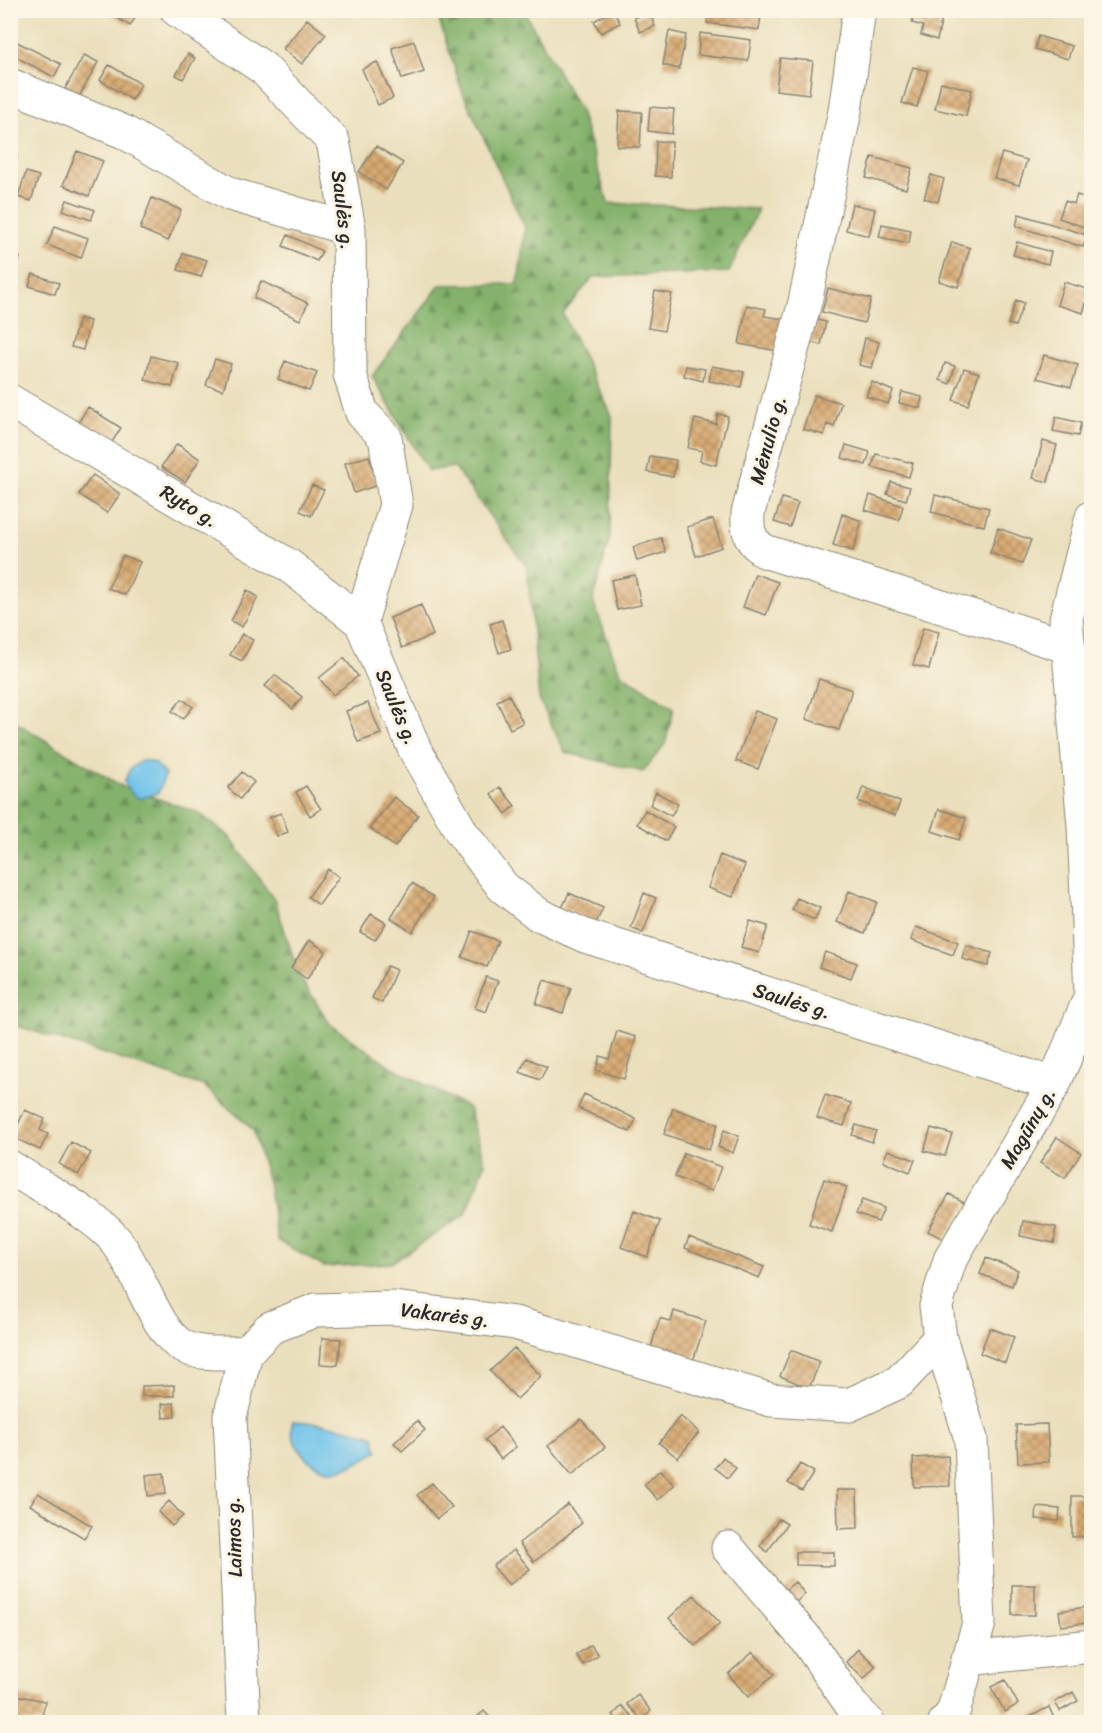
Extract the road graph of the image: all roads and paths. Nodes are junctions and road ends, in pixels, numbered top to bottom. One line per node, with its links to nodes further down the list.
1 (177, 10): 4 (street, Saulės g.)
2 (859, 10): 8 (street, Mėnulio g.)
3 (10, 86): 4 (street)
4 (350, 230): 7 (street, Saulės g.)
5 (10, 401): 7 (street, Ryto g.)
6 (1092, 517): 8 (street, Magūnų g.)
7 (360, 622): 9 (street, Saulės g.)
8 (1069, 647): 9 (street, Magūnų g.)
9 (1054, 1084): 11 (street, Magūnų g.)
10 (10, 1167): 12 (street)
11 (940, 1338): 12 (street, Vakarės g.); 15 (street, Magūnų g.)
12 (246, 1353): 16 (street, Laimos g.)
13 (728, 1548): 17 (street)
14 (1092, 1646): 15 (street)
15 (968, 1659): 18 (street, Magūnų g.)
16 (244, 1722)
17 (868, 1722)
18 (945, 1722)

